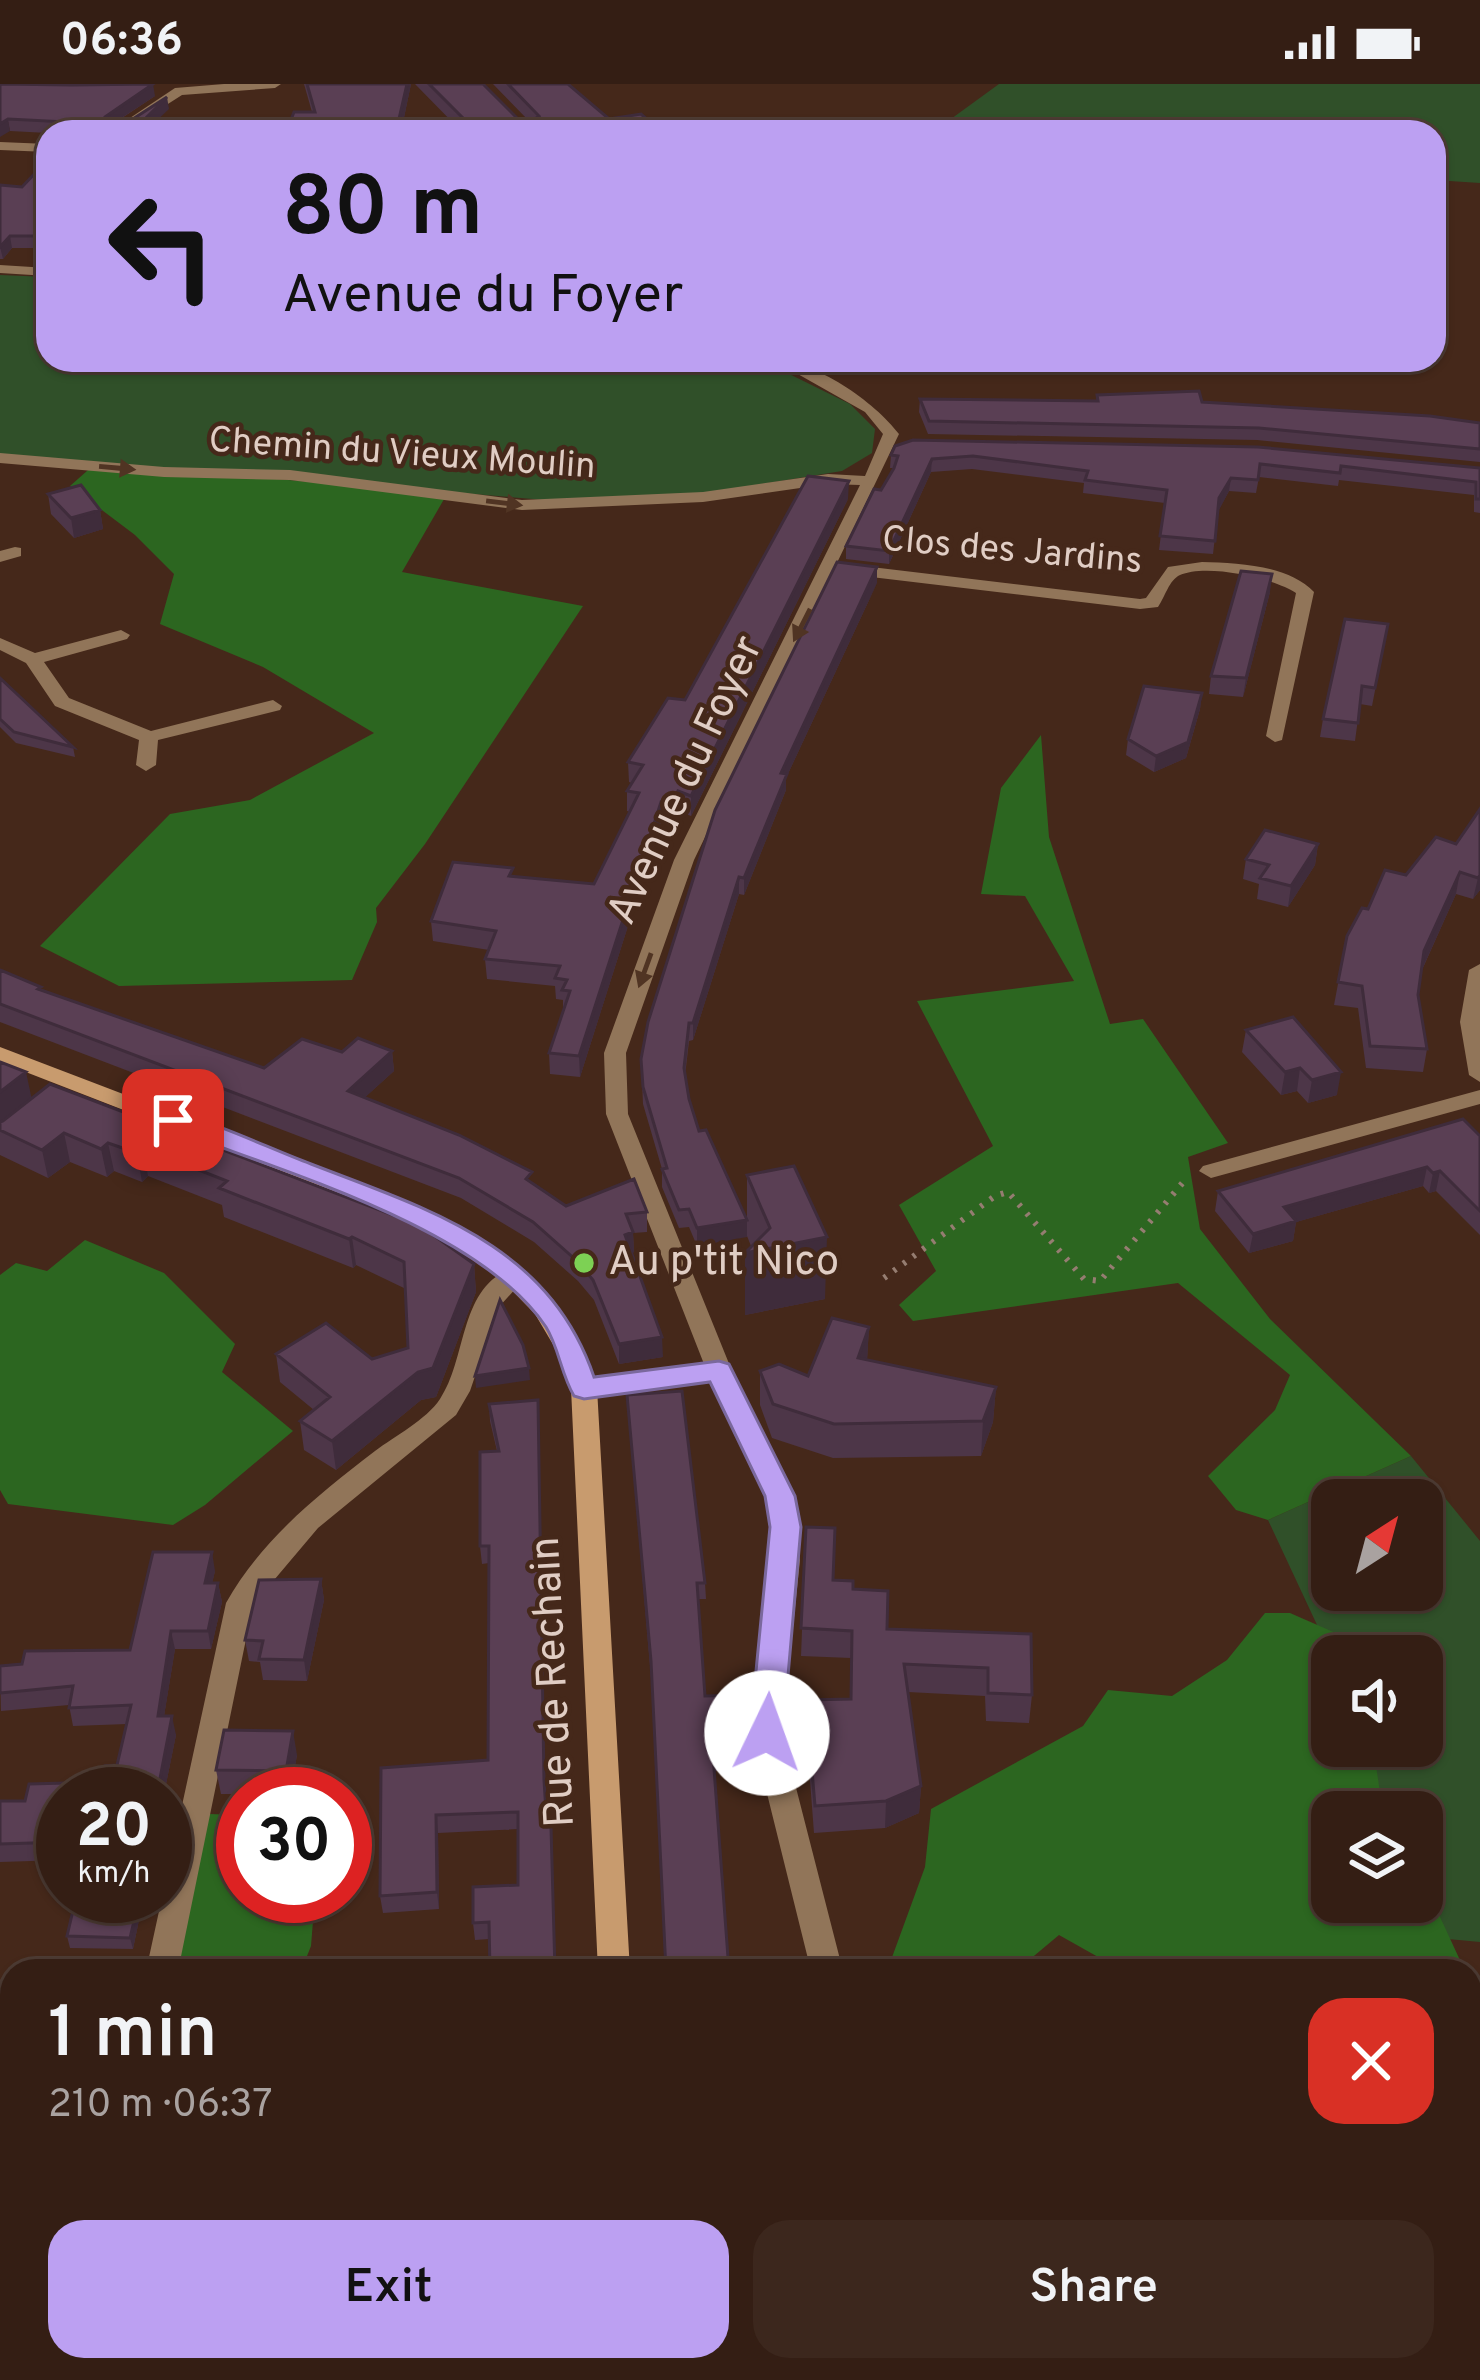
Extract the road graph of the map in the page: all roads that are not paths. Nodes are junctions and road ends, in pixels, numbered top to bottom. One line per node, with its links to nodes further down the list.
1 (275, 84): 3 (street)
2 (158, 89): 3 (street)
3 (178, 91): 4 (street)
4 (133, 120)
5 (0, 146): 6 (street)
6 (36, 148)
7 (0, 269): 8 (street)
8 (36, 271)
9 (803, 372): 10 (street)
10 (889, 442): 11 (street); 13 (street, Avenue du Foyer)
11 (912, 443)
12 (0, 458): 13 (street, Chemin du Vieux Moulin, one-way to 13)
13 (869, 481): 14 (street, Avenue du Foyer)
14 (831, 567): 19 (street, Clos des Jardins); 28 (street, Avenue du Foyer, one-way to 28)
15 (121, 634): 17 (street)
16 (0, 643): 17 (street)
17 (33, 659): 20 (street)
18 (273, 706): 20 (street)
19 (1275, 736)
20 (149, 737): 21 (street)
21 (146, 765)
22 (1480, 970): 24 (street)
23 (0, 1054): 27 (main road, Rue de Rechain)
24 (1480, 1076)
25 (1480, 1097): 26 (street)
26 (1211, 1172)
27 (516, 1275): 29 (main road, Rue de Rechain); 30 (street)
28 (719, 1371): 29 (street); 32 (street, Avenue du Foyer)
29 (584, 1388): 31 (main road, Rue de Rechain)
30 (165, 1959)
31 (613, 1959)
32 (824, 1959)

